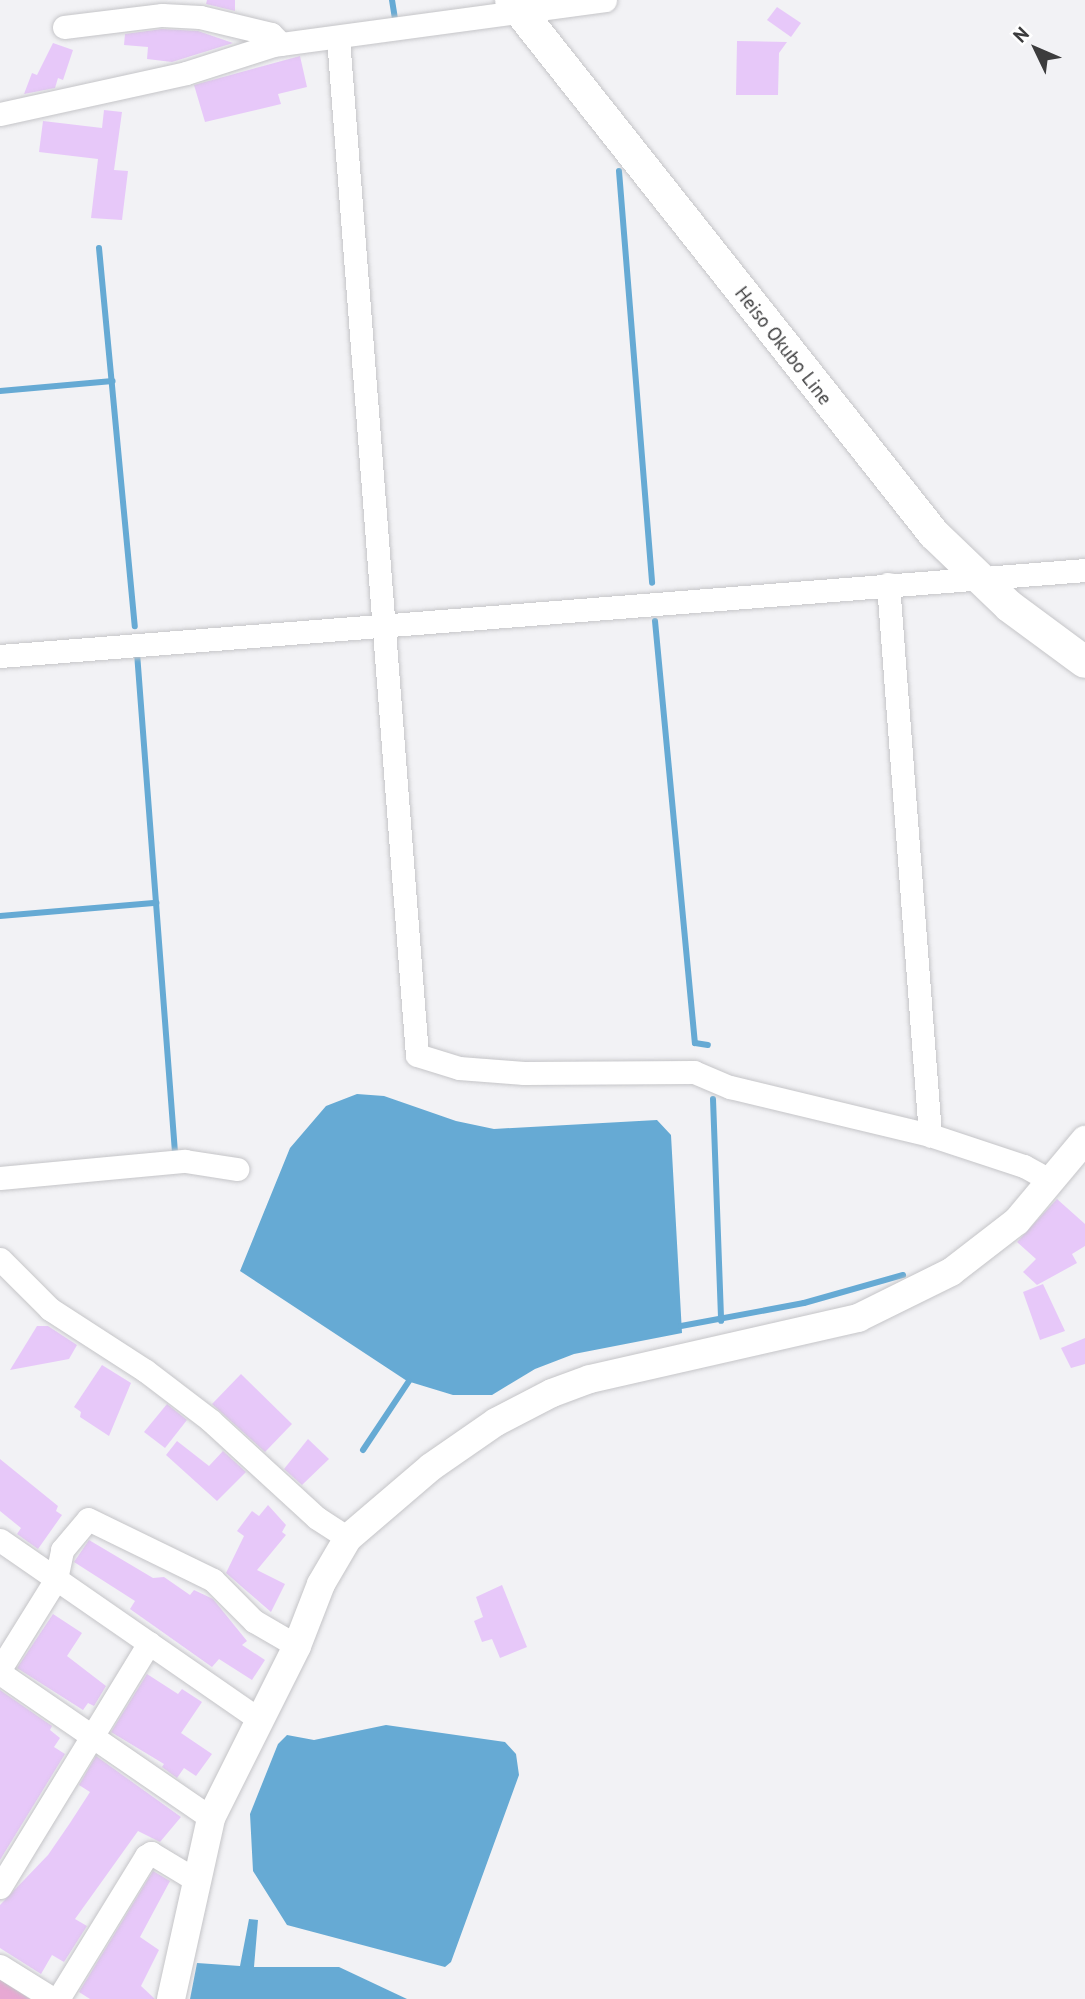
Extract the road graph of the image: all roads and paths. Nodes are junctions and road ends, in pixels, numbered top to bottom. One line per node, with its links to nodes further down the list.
1 (605, 0): 2 (street)
2 (515, 6): 4 (street); 8 (main road, Heiso Okubo Line)
3 (64, 27): 5 (street)
4 (338, 38): 5 (street); 10 (street)
5 (281, 44): 6 (street)
6 (0, 114)
7 (1085, 570): 8 (street)
8 (976, 578): 9 (street); 12 (main road, Heiso Okubo Line)
9 (888, 584): 10 (street); 13 (street)
10 (385, 623): 11 (street); 13 (street)
11 (0, 656)
12 (1085, 662)
13 (930, 1135): 17 (street)
14 (1085, 1140): 17 (street)
15 (237, 1169): 16 (street)
16 (0, 1178)
17 (1049, 1181): 19 (street)
18 (0, 1259): 19 (street)
19 (348, 1538): 23 (street)
20 (0, 1540): 21 (street)
21 (57, 1579): 22 (street); 23 (street); 24 (street)
22 (149, 1643): 25 (street); 26 (street)
23 (297, 1646): 25 (street)
24 (0, 1671): 26 (street)
25 (260, 1720): 27 (street)
26 (92, 1736): 27 (street); 29 (street)
27 (211, 1818): 28 (street)
28 (196, 1880): 31 (street); 32 (street)
29 (0, 1887)
30 (0, 1966): 31 (street)
31 (55, 1999)
32 (171, 1999)

